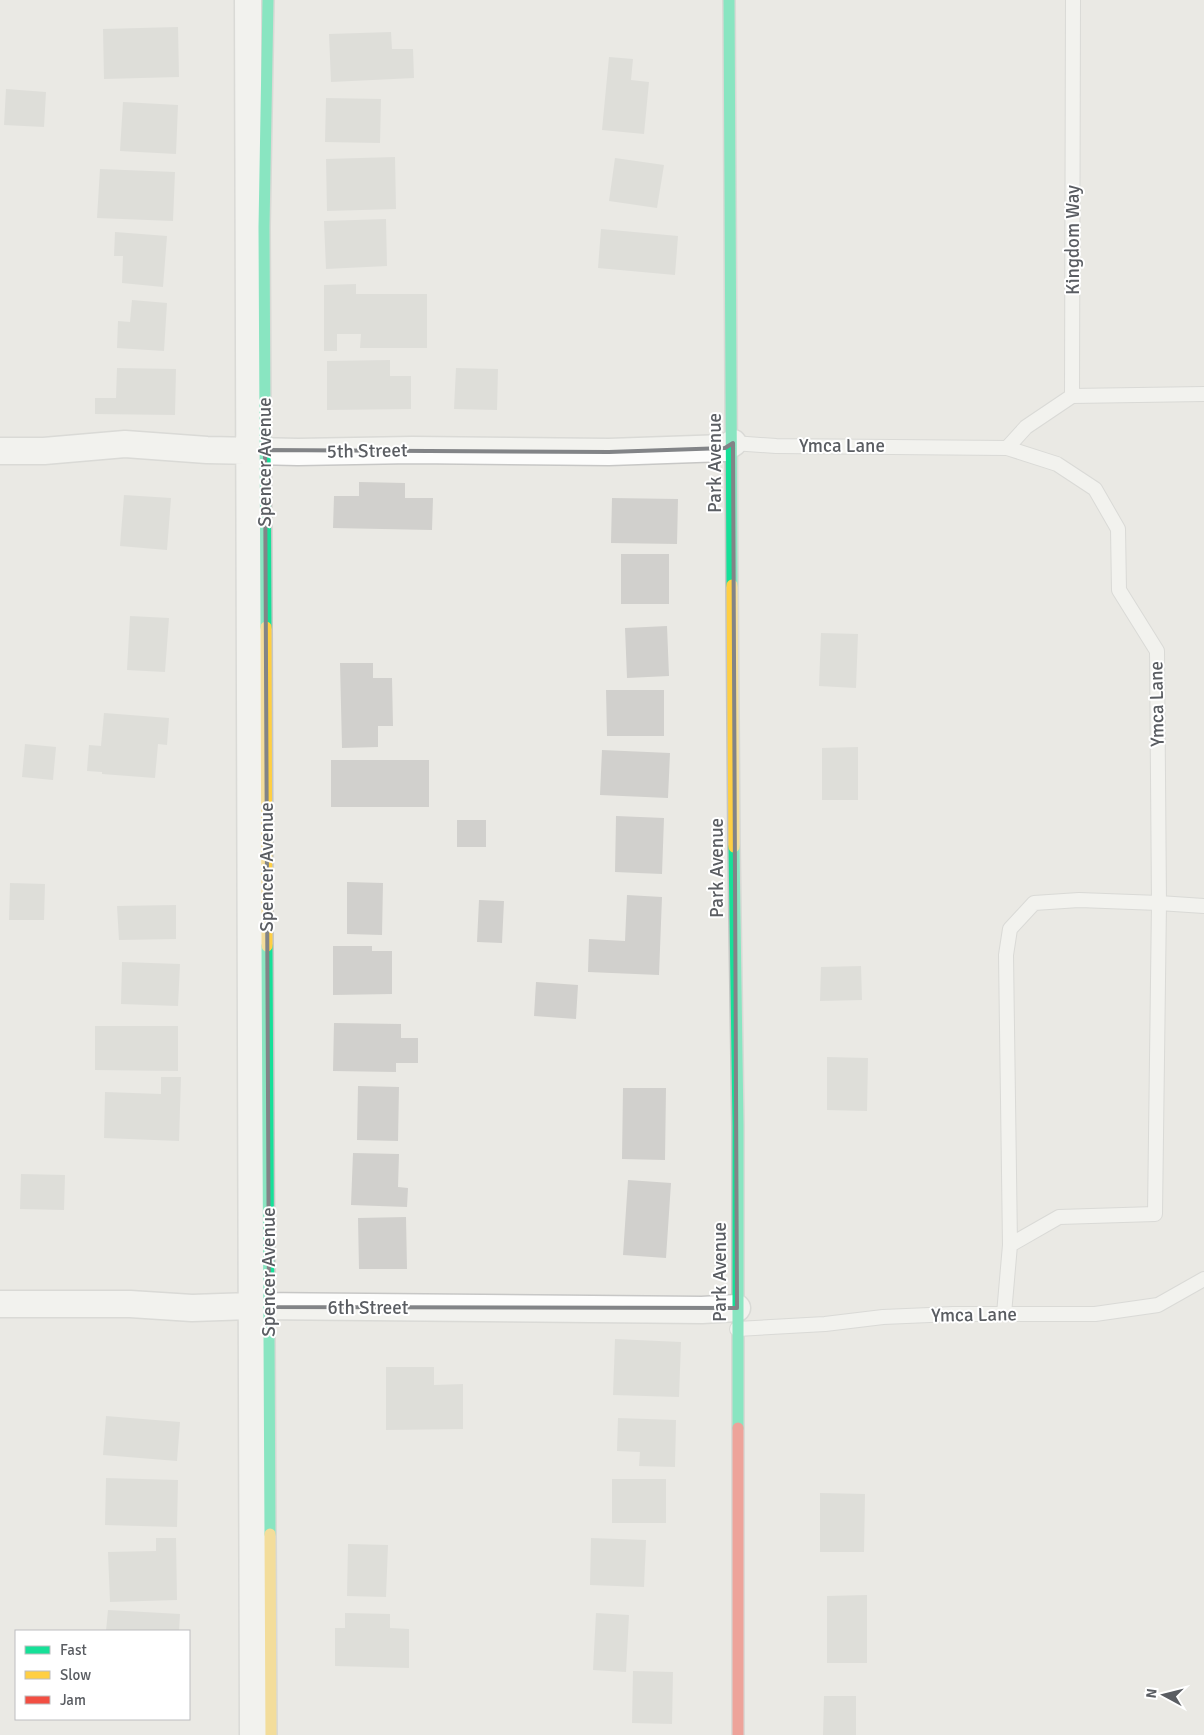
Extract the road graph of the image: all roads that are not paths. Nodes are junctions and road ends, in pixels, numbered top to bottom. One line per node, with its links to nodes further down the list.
1 (248, 0): 9 (street, Spencer Avenue)
2 (268, 0): 9 (street, Spencer Avenue)
3 (729, 0): 7 (street, Park Avenue)
4 (1073, 0): 6 (lane, Kingdom Way)
5 (1204, 394): 6 (lane)
6 (1072, 396): 8 (lane)
7 (733, 443): 8 (lane, Ymca Lane); 9 (street, 5th Street); 18 (street, Park Avenue)
8 (1007, 448): 11 (lane, Ymca Lane)
9 (257, 450): 10 (street, 5th Street); 16 (street, Spencer Avenue)
10 (0, 451)
11 (1159, 903): 12 (lane); 13 (lane, Ymca Lane); 13 (lane)
12 (1204, 906)
13 (1010, 1245): 17 (lane)
14 (1204, 1279): 17 (lane, Ymca Lane)
15 (0, 1304): 16 (street, 6th Street)
16 (260, 1306): 18 (street, 6th Street); 19 (street, Spencer Avenue); 20 (street, Spencer Avenue)
17 (1004, 1314): 18 (lane, Ymca Lane)
18 (737, 1318): 21 (street, Park Avenue)
19 (253, 1735)
20 (270, 1735)
21 (738, 1735)

